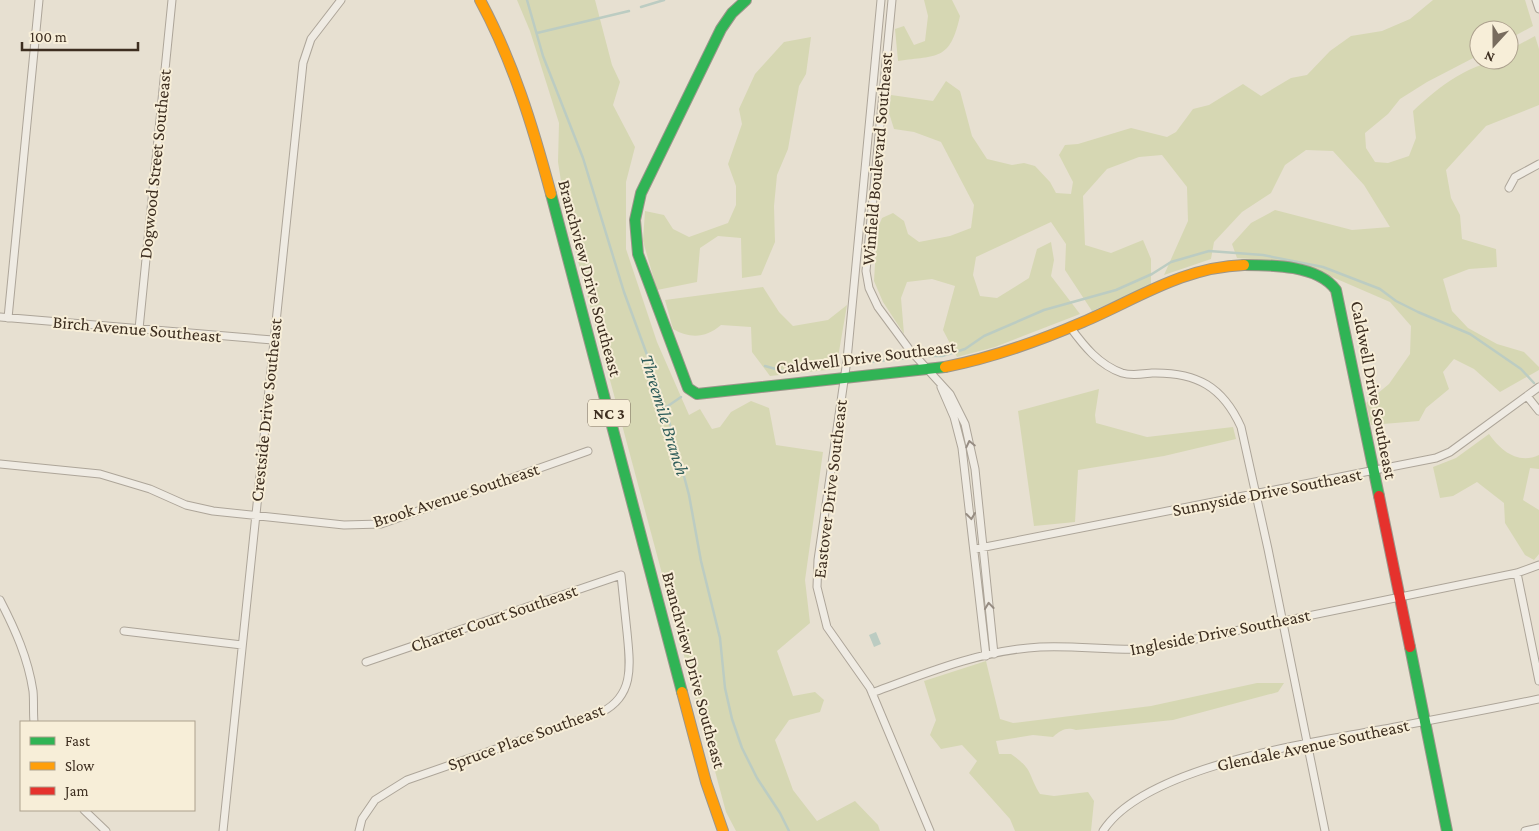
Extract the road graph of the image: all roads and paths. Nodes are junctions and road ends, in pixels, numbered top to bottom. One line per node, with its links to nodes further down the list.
1 (39, 0): 13 (street)
2 (172, 0): 15 (street, Dogwood Street Southeast)
3 (341, 0): 16 (street, Crestside Drive Southeast)
4 (480, 0): 50 (street, Branchview Drive Southeast / NC 3)
5 (746, 0): 18 (street, Caldwell Drive Southeast)
6 (881, 0): 12 (street, Winfield Boulevard Southeast)
7 (892, 0): 17 (street, Winfield Boulevard Southeast)
8 (1536, 0): 9 (street)
9 (1539, 10)
10 (1539, 164): 11 (street)
11 (1509, 188)
12 (856, 270): 18 (street, Eastover Drive Southeast)
13 (4, 318): 15 (street, Birch Avenue Southeast)
14 (1070, 327): 17 (street, Caldwell Drive Southeast); 24 (street, Caldwell Drive Southeast); 25 (street)
15 (139, 329): 16 (street, Birch Avenue Southeast)
16 (273, 340): 26 (street, Crestside Drive Southeast)
17 (926, 369): 18 (street, Caldwell Drive Southeast); 27 (street, Winfield Boulevard Southeast)
18 (844, 377): 40 (street, Eastover Drive Southeast)
19 (1539, 387): 20 (street, Sunnyside Drive Southeast)
20 (1527, 396): 21 (street); 24 (street, Sunnyside Drive Southeast)
21 (1539, 411)
22 (588, 451): 26 (street, Brook Avenue Southeast)
23 (0, 464): 26 (street, Brook Avenue Southeast)
24 (1374, 472): 25 (street, Sunnyside Drive Southeast); 31 (street, Caldwell Drive Southeast)
25 (1256, 494): 27 (street, Sunnyside Drive Southeast); 33 (street)
26 (255, 515): 35 (street, Crestside Drive Southeast)
27 (979, 548): 36 (street, Winfield Boulevard Southeast, one-way to 27); 37 (street, Winfield Boulevard Southeast)
28 (1539, 565): 29 (street, Ingleside Drive Southeast)
29 (1517, 573): 31 (street, Ingleside Drive Southeast); 39 (street)
30 (621, 575): 38 (street, Charter Court Southeast); 49 (street, Spruce Place Southeast)
31 (1400, 597): 33 (street, Ingleside Drive Southeast); 43 (street, Caldwell Drive Southeast)
32 (0, 600): 42 (street)
33 (1282, 621): 36 (street, Ingleside Drive Southeast); 44 (street)
34 (124, 631): 35 (street)
35 (242, 645): 48 (street, Crestside Drive Southeast)
36 (994, 654): 37 (street, Ingleside Drive Southeast)
37 (986, 656): 40 (street, Ingleside Drive Southeast)
38 (366, 662)
39 (1539, 681)
40 (872, 693): 51 (street, Eastover Drive Southeast)
41 (1539, 699): 43 (street, Glendale Avenue Southeast)
42 (34, 721)
43 (1425, 721): 44 (street, Glendale Avenue Southeast); 54 (street, Caldwell Drive Southeast)
44 (1307, 744): 52 (street, Glendale Avenue Southeast); 53 (street)
45 (85, 811): 47 (street)
46 (1539, 828): 55 (street)
47 (106, 831)
48 (223, 831)
49 (359, 831)
50 (723, 831)
51 (930, 831)
52 (1103, 831)
53 (1325, 831)
54 (1447, 831)
55 (1525, 831)

